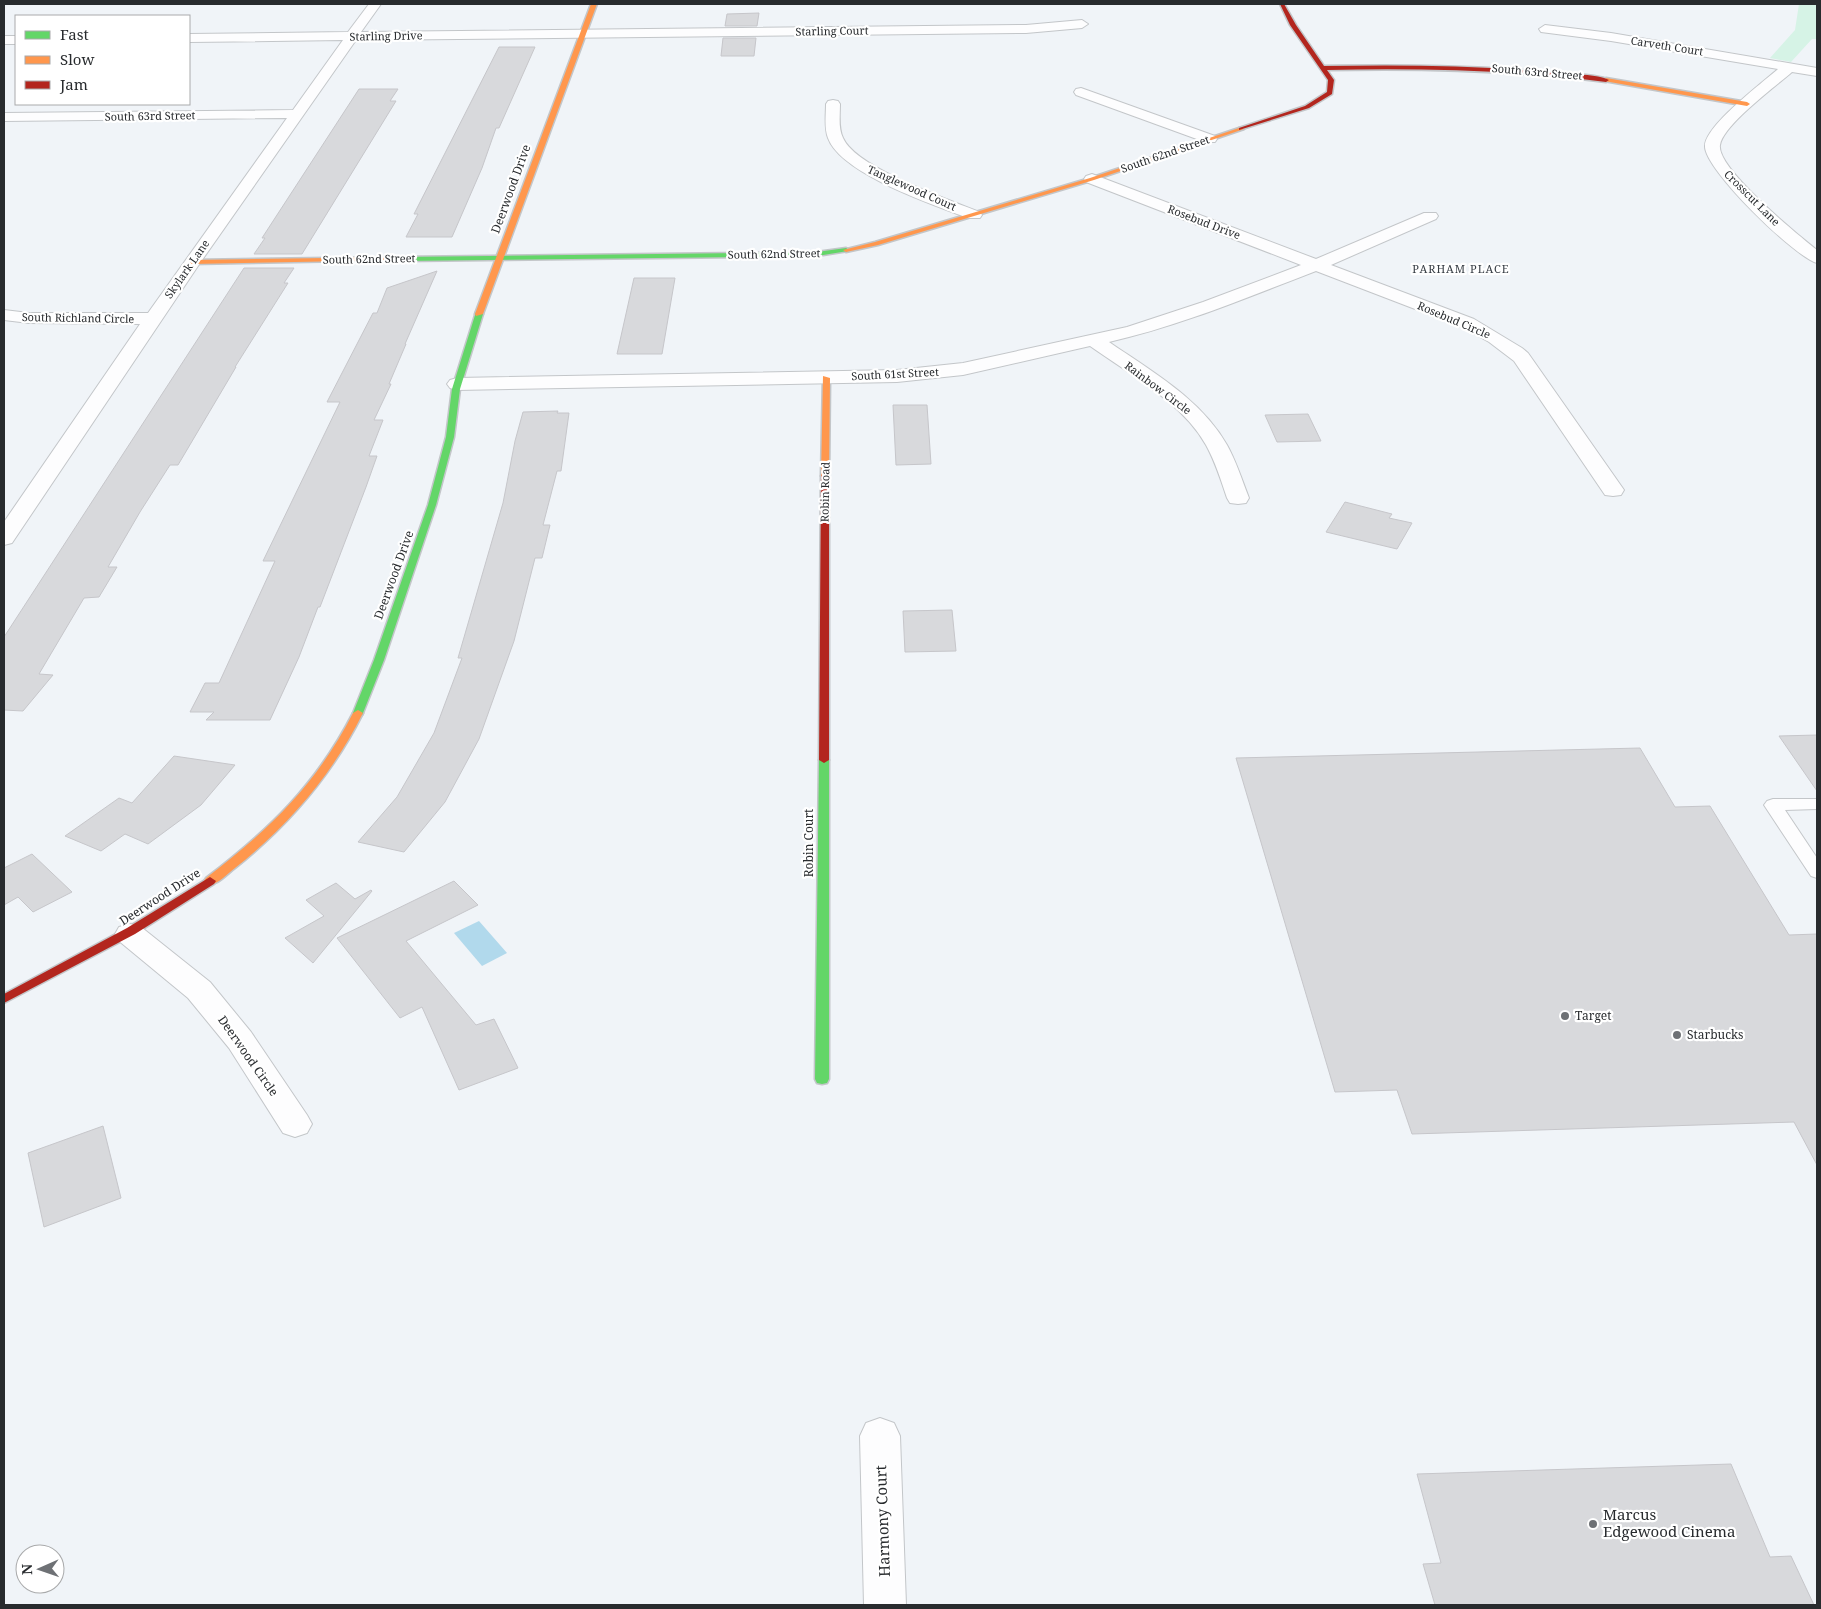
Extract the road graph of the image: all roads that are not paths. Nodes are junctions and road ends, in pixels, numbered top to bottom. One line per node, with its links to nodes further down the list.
1 (376, 4): 7 (street, Skylark Lane)
2 (594, 4): 6 (street, Deerwood Drive)
3 (1282, 4): 10 (street)
4 (1082, 24): 6 (street, Starling Court)
5 (1545, 29): 9 (street, Carveth Court)
6 (583, 34): 7 (street, Starling Drive); 21 (street, Deerwood Drive)
7 (352, 37): 8 (street, Starling Drive); 15 (street, Skylark Lane)
8 (190, 38)
9 (1789, 67): 11 (street, Carveth Court); 14 (street, Crosscut Lane)
10 (1324, 68): 14 (street, South 63rd Street); 17 (street, South 62nd Street)
11 (1817, 72)
12 (1081, 92): 17 (street)
13 (832, 104): 19 (street, Tanglewood Court)
14 (1747, 104): 22 (street, Crosscut Lane)
15 (297, 114): 16 (street, South 63rd Street); 23 (street, Skylark Lane)
16 (4, 117)
17 (1210, 139): 18 (street, South 62nd Street)
18 (1092, 179): 19 (street, South 62nd Street); 24 (street, Rosebud Drive)
19 (974, 216): 21 (street, South 62nd Street)
20 (1430, 216): 24 (street, South 61st Street)
21 (501, 258): 23 (street, South 62nd Street); 29 (street, Deerwood Drive)
22 (1817, 258)
23 (192, 262): 26 (street, Skylark Lane)
24 (1316, 265): 27 (street, South 61st Street); 30 (street, Rosebud Circle)
25 (4, 315): 26 (street, South Richland Circle)
26 (152, 319): 32 (street, Skylark Lane)
27 (1094, 340): 28 (street, South 61st Street); 31 (street, Rainbow Circle)
28 (826, 378): 29 (street, South 61st Street); 34 (street, Robin Road)
29 (457, 384): 37 (street, Deerwood Drive)
30 (1613, 490)
31 (1238, 498)
32 (13, 510): 33 (street, Skylark Lane)
33 (4, 538)
34 (824, 607): 39 (street, Robin Court)
35 (1817, 804): 36 (lane)
36 (1817, 872)
37 (130, 934): 38 (street, Deerwood Drive); 40 (street, Deerwood Circle)
38 (4, 999)
39 (822, 1079)
40 (295, 1124)
41 (880, 1436): 42 (street, Harmony Court)
42 (885, 1605)

